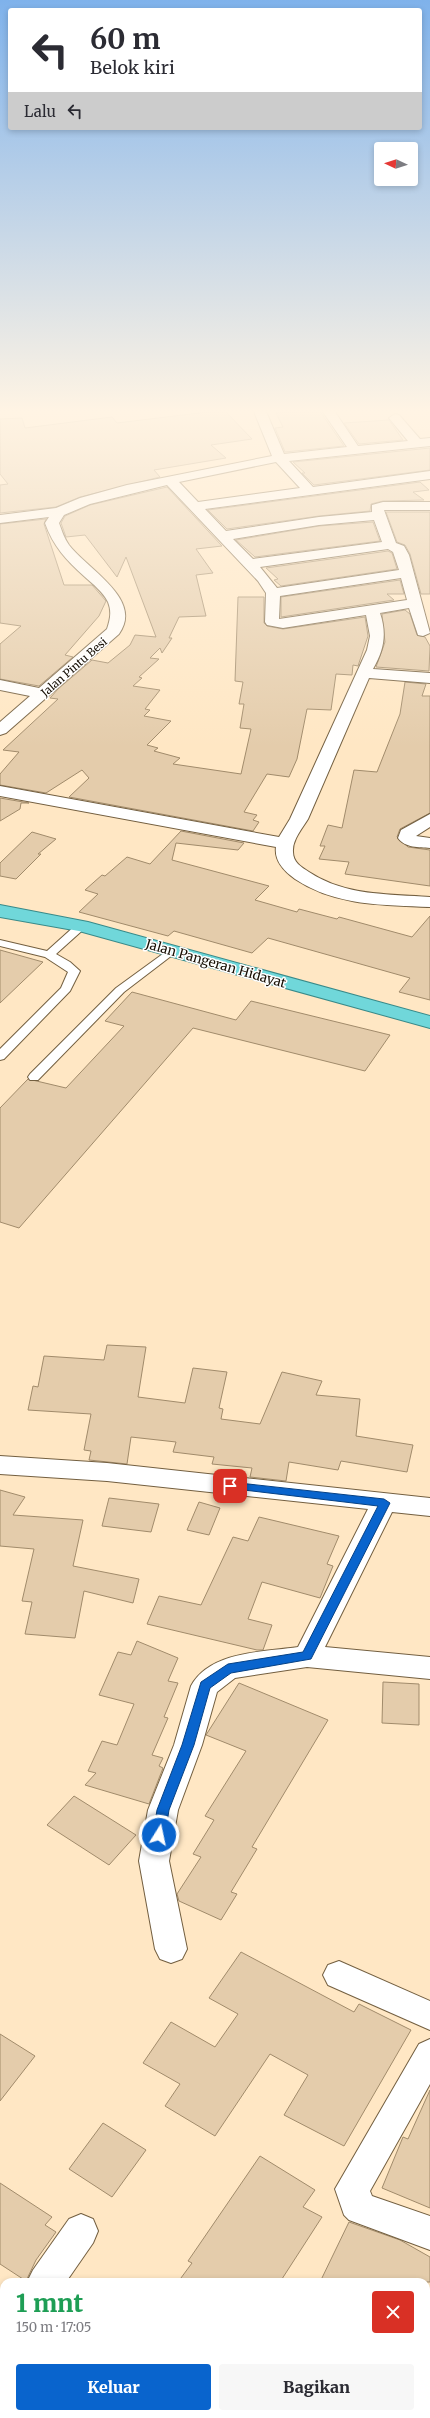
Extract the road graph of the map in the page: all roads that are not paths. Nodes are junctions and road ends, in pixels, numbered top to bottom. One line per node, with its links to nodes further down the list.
1 (53, 522): 16 (street, Jalan Pintu Besi)
2 (211, 522): 5 (street)
3 (314, 522): 5 (street)
4 (382, 522): 6 (street)
5 (224, 536): 7 (street)
6 (390, 545): 7 (street); 8 (street)
7 (250, 564): 9 (street)
8 (407, 573): 9 (street); 10 (street)
9 (273, 593): 11 (street)
10 (416, 603): 11 (street); 12 (street)
11 (372, 610): 13 (street)
12 (423, 632)
13 (363, 673): 14 (street); 20 (street)
14 (430, 678)
15 (0, 685): 16 (street)
16 (43, 694): 17 (street, Jalan Pintu Besi)
17 (0, 730)
18 (0, 791): 20 (street)
19 (430, 819): 21 (street)
20 (285, 843): 22 (street)
21 (430, 843)
22 (430, 902)
23 (0, 912): 24 (highway, Jalan Pangeran Hidayat)
24 (81, 926): 26 (highway, Jalan Pangeran Hidayat); 27 (lane)
25 (0, 943): 27 (lane)
26 (171, 951): 28 (highway, Jalan Pangeran Hidayat); 30 (lane)
27 (49, 954): 29 (lane)
28 (430, 1022)
29 (0, 1056)
30 (34, 1077)
31 (0, 1465): 32 (street)
32 (384, 1503): 33 (street); 34 (street)
33 (430, 1507)
34 (307, 1656): 35 (street); 36 (street)
35 (430, 1668)
36 (171, 1949)
37 (339, 1975): 38 (street)
38 (430, 2016)
39 (430, 2054): 41 (street)
40 (81, 2231): 42 (street)
41 (430, 2233)
42 (48, 2278)

